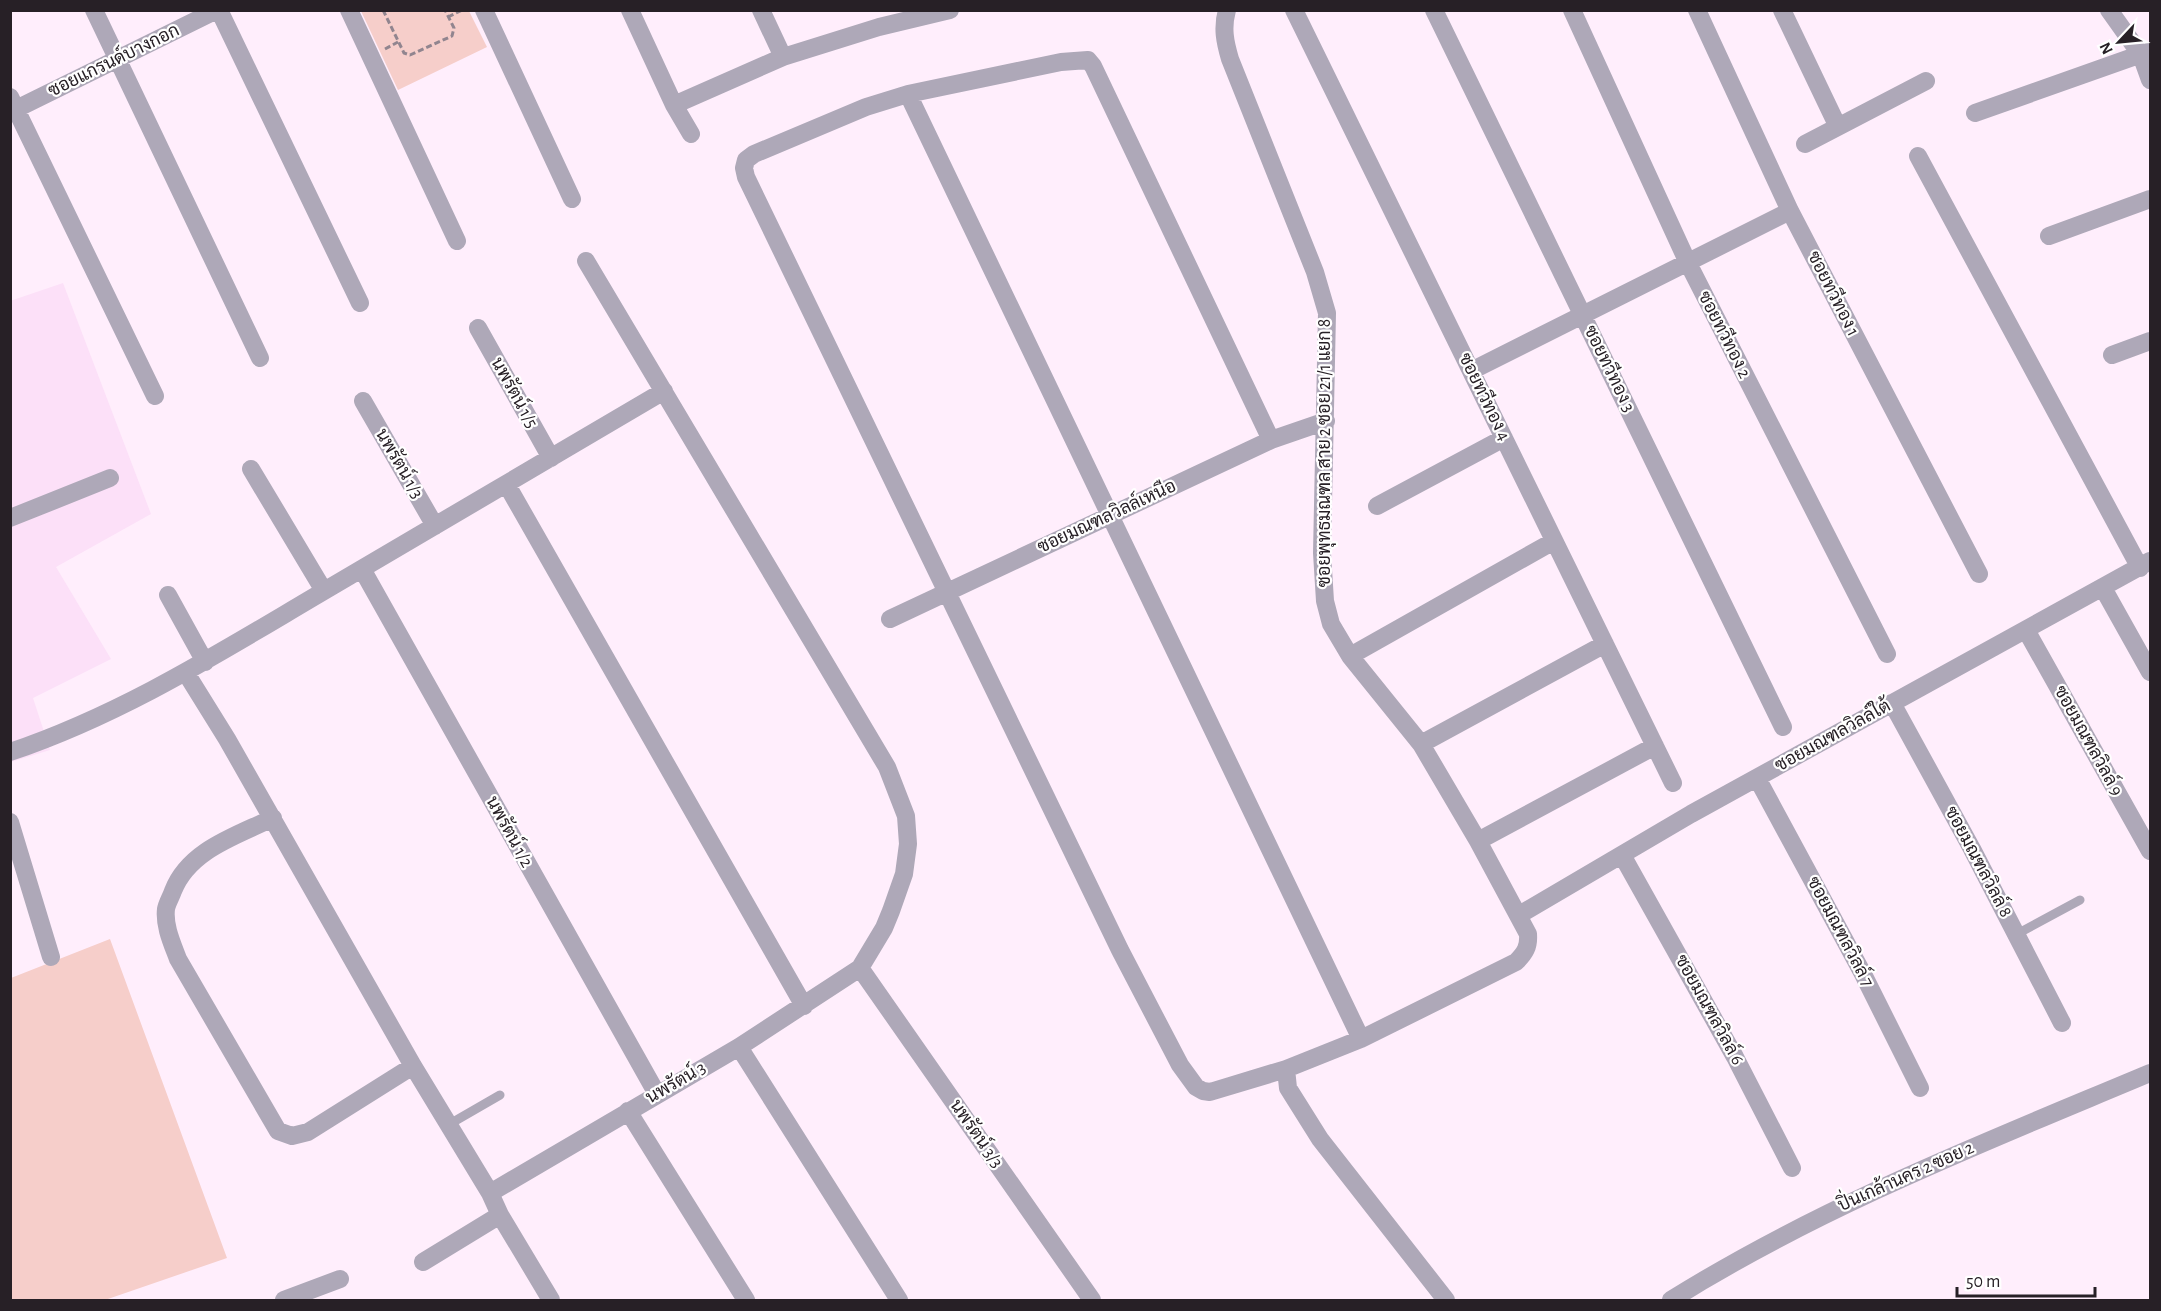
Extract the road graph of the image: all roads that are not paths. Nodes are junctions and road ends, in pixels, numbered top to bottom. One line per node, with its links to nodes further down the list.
1 (94, 10): 18 (street)
2 (218, 10): 18 (street, ซอยแกรนด์บางกอก); 36 (street)
3 (349, 10): 33 (street)
4 (484, 10): 29 (street)
5 (630, 10): 22 (street)
6 (761, 10): 17 (street)
7 (950, 10): 15 (street)
8 (1227, 10): 46 (street, ซอยพุทธมณฑล สาย 2 ซอย 21/1 แยก 8)
9 (1294, 10): 42 (street, ซอยทวีทอง 4)
10 (1434, 10): 37 (street, ซอยทวีทอง 3)
11 (1572, 10): 35 (street, ซอยทวีทอง 2)
12 (1697, 10): 31 (street, ซอยทวีทอง 1)
13 (2109, 10): 16 (street)
14 (1786, 12): 25 (street)
15 (877, 19): 17 (street)
16 (2146, 53): 19 (street); 24 (street)
17 (783, 57): 22 (street)
18 (117, 60): 23 (street, ซอยแกรนด์บางกอก); 41 (street)
19 (2151, 80)
20 (1926, 81): 25 (street)
21 (908, 94): 48 (street); 54 (street); 63 (street)
22 (674, 105): 26 (street)
23 (12, 106): 44 (street)
24 (1976, 113)
25 (1838, 127): 27 (street)
26 (691, 134)
27 (1805, 144)
28 (1918, 156): 58 (street)
29 (572, 199)
30 (2151, 199): 32 (street)
31 (1790, 211): 35 (street); 60 (street, ซอยทวีทอง 1)
32 (2049, 236)
33 (457, 241)
34 (586, 261): 43 (street)
35 (1688, 263): 37 (street); 68 (street, ซอยทวีทอง 2)
36 (360, 303)
37 (1583, 315): 42 (street); 74 (street, ซอยทวีทอง 3)
38 (478, 328): 49 (street, นพรัตน์ 1/5)
39 (2151, 341): 40 (street)
40 (2112, 355)
41 (260, 358)
42 (1471, 371): 47 (street, ซอยทวีทอง 4)
43 (664, 391): 49 (street); 89 (street)
44 (155, 396)
45 (363, 401): 56 (street, นพรัตน์ 1/3)
46 (1326, 421): 48 (street, ซอยมณฑลวิลล์เหนือ); 69 (street, ซอยพุทธมณฑล สาย 2 ซอย 21/1 แยก 8)
47 (1504, 438): 53 (street); 57 (street, ซอยทวีทอง 4)
48 (1270, 440): 54 (street, ซอยมณฑลวิลล์เหนือ)
49 (551, 458): 52 (street)
50 (251, 469): 62 (street)
51 (110, 478): 55 (street)
52 (507, 485): 56 (street); 90 (street)
53 (1377, 506)
54 (1111, 515): 63 (street, ซอยมณฑลวิลล์เหนือ); 92 (street)
55 (10, 518)
56 (435, 526): 59 (street)
57 (1554, 541): 67 (street, ซอยทวีทอง 4); 69 (street)
58 (2145, 564): 61 (street, ซอยมณฑลวิลล์ใต้)
59 (362, 569): 62 (street); 98 (street, นพรัตน์ 1/2)
60 (1978, 574)
61 (2103, 588): 66 (street, ซอยมณฑลวิลล์ใต้); 71 (street)
62 (324, 591): 70 (street)
63 (948, 592): 65 (street, ซอยมณฑลวิลล์เหนือ); 95 (street, ซอยพุทธมณฑล สาย 2 ซอย 21/1 แยก 8)
64 (168, 595): 70 (street)
65 (890, 619)
66 (2026, 630): 73 (street, ซอยมณฑลวิลล์ใต้); 83 (street, ซอยมณฑลวิลล์ 9)
67 (1605, 644): 75 (street); 76 (street, ซอยทวีทอง 4)
68 (1887, 654)
69 (1350, 656): 75 (street, ซอยพุทธมณฑล สาย 2 ซอย 21/1 แยก 8)
70 (205, 662): 72 (street)
71 (2151, 672)
72 (186, 673): 77 (street); 80 (street)
73 (1892, 703): 78 (street, ซอยมณฑลวิลล์ใต้); 87 (street, ซอยมณฑลวิลล์ 8)
74 (1783, 727)
75 (1421, 744): 82 (street, ซอยพุทธมณฑล สาย 2 ซอย 21/1 แยก 8)
76 (1655, 746): 79 (street, ซอยทวีทอง 4); 82 (street)
77 (10, 752)
78 (1757, 778): 84 (street, ซอยมณฑลวิลล์ใต้); 97 (street, ซอยมณฑลวิลล์ 7)
79 (1673, 783)
80 (273, 818): 94 (street); 94 (street)
81 (10, 822): 88 (street)
82 (1478, 841): 86 (street, ซอยพุทธมณฑล สาย 2 ซอย 21/1 แยก 8)
83 (2151, 851)
84 (1622, 855): 86 (street, ซอยมณฑลวิลล์ใต้); 102 (street, ซอยมณฑลวิลล์ 6)
85 (2080, 900): 87 (lane)
86 (1519, 915): 92 (street, ซอยพุทธมณฑล สาย 2 ซอย 21/1 แยก 8)
87 (2017, 934): 91 (street, ซอยมณฑลวิลล์ 8)
88 (51, 957)
89 (860, 968): 90 (street, นพรัตน์ 3); 111 (street, นพรัตน์ 3/3)
90 (804, 1006): 93 (street, นพรัตน์ 3)
91 (2062, 1023)
92 (1361, 1039): 95 (street, ซอยพุทธมณฑล สาย 2 ซอย 21/1 แยก 8)
93 (739, 1047): 98 (street, นพรัตน์ 3); 110 (street)
94 (412, 1066): 101 (street)
95 (1286, 1069): 112 (street)
96 (2151, 1073): 113 (street, ปิ่นเกล้านคร 2 ซอย 2)
97 (1920, 1088)
98 (657, 1094): 100 (street, นพรัตน์ 3)
99 (500, 1095): 101 (lane)
100 (628, 1111): 103 (street, นพรัตน์ 3); 109 (street)
101 (448, 1125): 103 (street)
102 (1792, 1168)
103 (490, 1193): 104 (street)
104 (500, 1215): 105 (street); 108 (street)
105 (423, 1262)
106 (340, 1279): 107 (street)
107 (284, 1300)
108 (551, 1300)
109 (746, 1300)
110 (900, 1300)
111 (1092, 1300)
112 (1446, 1300)
113 (1671, 1300)

